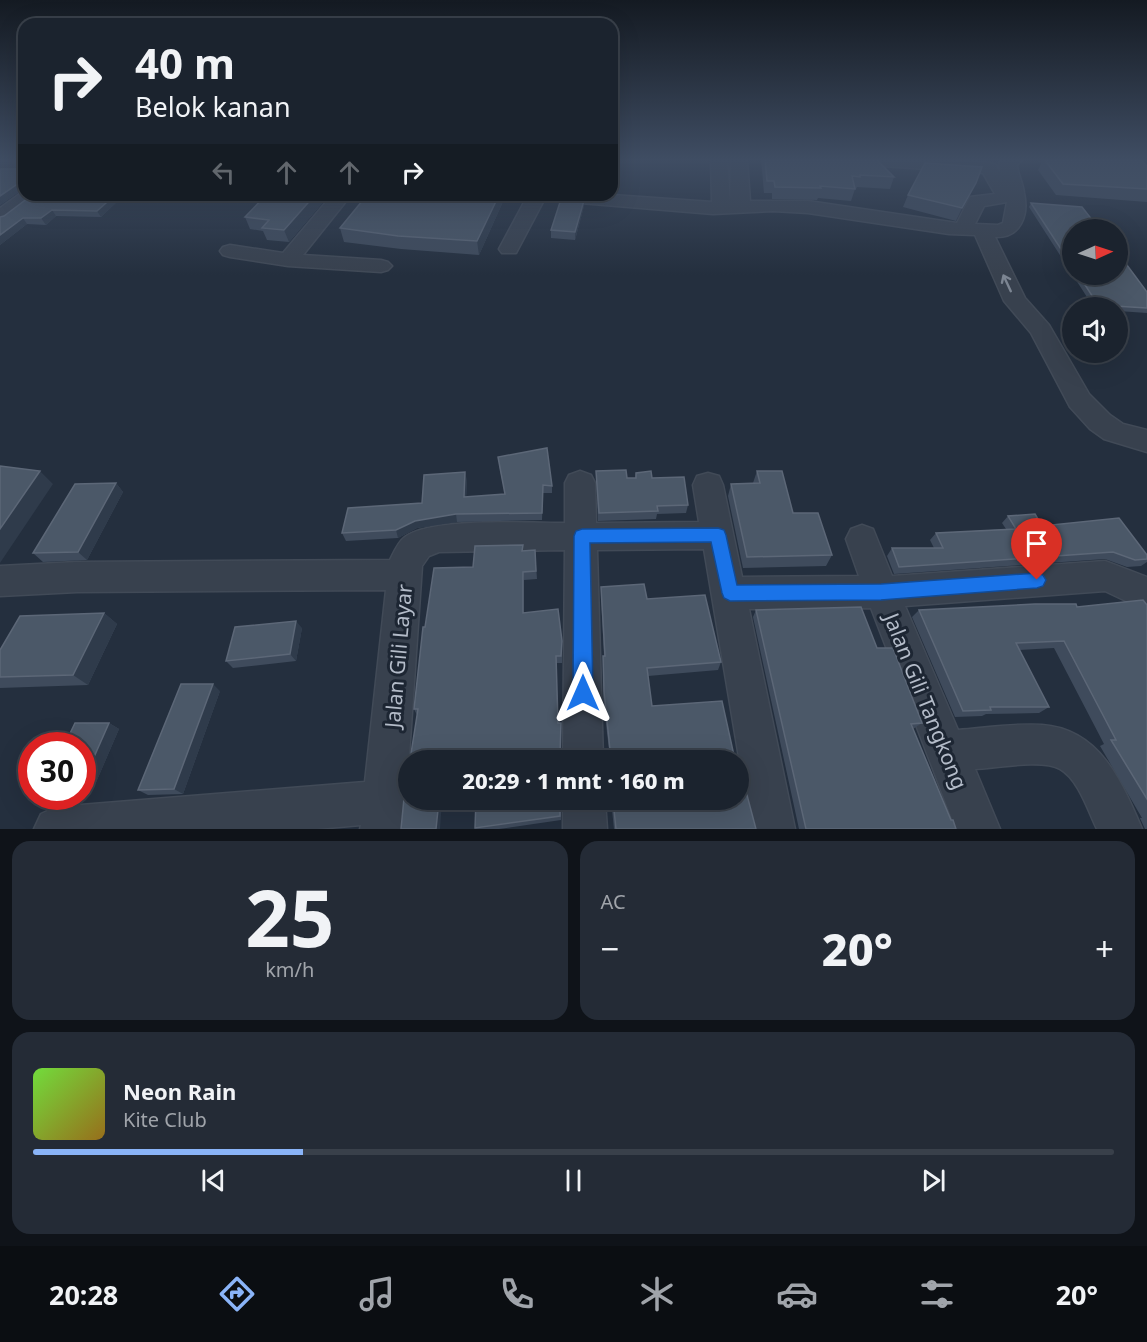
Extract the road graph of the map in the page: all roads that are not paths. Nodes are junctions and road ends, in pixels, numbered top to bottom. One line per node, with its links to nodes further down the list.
1 (721, 198): 10 (street)
2 (741, 198): 9 (street)
3 (1001, 198): 12 (street)
4 (1016, 198): 12 (street)
5 (618, 200): 10 (street)
6 (23, 201): 11 (street)
7 (337, 201): 15 (street)
8 (534, 201): 13 (street)
9 (741, 206): 10 (street); 12 (street)
10 (721, 207)
11 (0, 217)
12 (982, 230): 17 (street)
13 (508, 249)
14 (230, 251): 15 (street)
15 (288, 260): 16 (street)
16 (381, 266)
17 (1147, 441)
18 (580, 483): 21 (street)
19 (708, 485): 20 (street)
20 (718, 535): 21 (street); 26 (street)
21 (582, 536): 23 (street, Jalan Gili Layar); 28 (street)
22 (862, 539): 25 (street, Jalan Gili Tangkong)
23 (405, 575): 24 (street); 31 (street, Jalan Gili Layar)
24 (0, 581)
25 (881, 592): 26 (street); 27 (street); 29 (street, Jalan Gili Tangkong)
26 (730, 593): 34 (street)
27 (1147, 595)
28 (584, 750)
29 (948, 751): 35 (street, Jalan Gili Tangkong); 36 (street)
30 (584, 810): 33 (street)
31 (384, 816): 32 (street)
32 (56, 829)
33 (585, 829)
34 (773, 829)
35 (978, 829)
36 (1120, 829)

